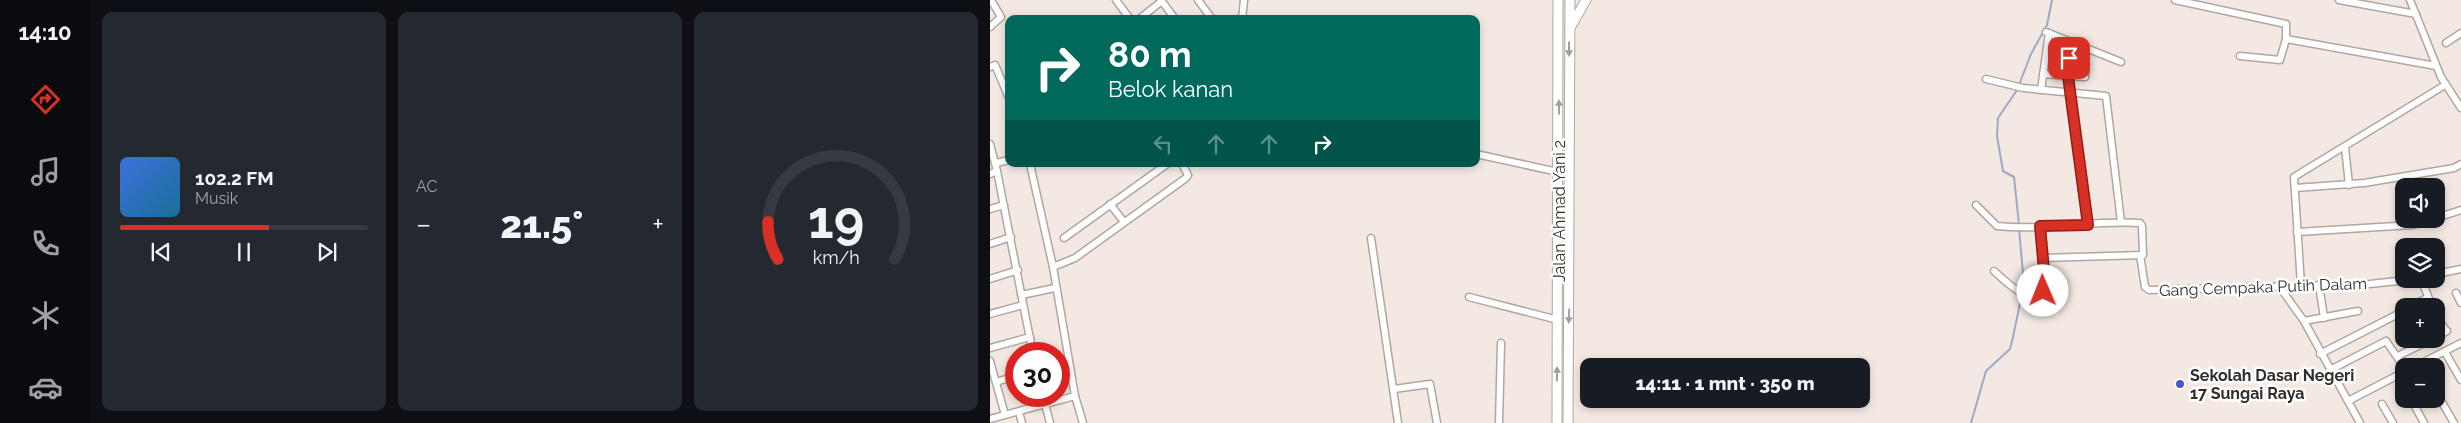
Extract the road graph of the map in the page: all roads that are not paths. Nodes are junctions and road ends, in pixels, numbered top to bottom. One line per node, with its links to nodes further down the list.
1 (991, 0): 18 (street)
2 (1116, 0): 13 (street)
3 (1198, 0): 16 (street)
4 (1244, 0): 17 (street)
5 (1558, 0): 47 (highway, Jalan Ahmad Yani 2, one-way to 5)
6 (1570, 0): 19 (highway, Jalan Ahmad Yani 2)
7 (1586, 0): 19 (highway)
8 (2175, 0): 21 (street)
9 (2339, 0): 12 (street)
10 (2410, 0): 12 (street)
11 (1161, 1): 14 (street); 15 (street)
12 (2416, 14): 27 (street)
13 (1127, 15)
14 (1144, 15)
15 (1172, 15)
16 (1209, 15)
17 (1242, 15)
18 (990, 26)
19 (1569, 30): 128 (highway, Jalan Ahmad Yani 2, one-way to 128)
20 (2461, 33): 23 (street)
21 (2286, 39): 24 (street); 27 (street)
22 (2070, 42): 25 (street); 29 (street); 30 (street)
23 (2446, 43)
24 (2240, 56)
25 (2121, 62)
26 (993, 66): 33 (street)
27 (2436, 66): 32 (street)
28 (2086, 73): 30 (street)
29 (2043, 74): 30 (street); 34 (street)
30 (2068, 76): 35 (street)
31 (1986, 79): 34 (street)
32 (2445, 85): 36 (street); 38 (street)
33 (1005, 90)
34 (2041, 90): 35 (street)
35 (2071, 93): 58 (street); 59 (street)
36 (2461, 108)
37 (990, 144): 41 (street)
38 (2345, 147): 49 (street); 50 (street)
39 (1480, 155): 47 (street)
40 (1005, 161): 41 (street)
41 (996, 164): 46 (street)
42 (2461, 164): 49 (street)
43 (1031, 167): 69 (street)
44 (1163, 167): 51 (street)
45 (1184, 167): 57 (street)
46 (997, 171): 48 (street); 53 (street)
47 (1558, 172): 91 (highway, Jalan Ahmad Yani 2)
48 (990, 174)
49 (2349, 185): 50 (street)
50 (2295, 188): 62 (street)
51 (1110, 204): 57 (street); 64 (street)
52 (1976, 204): 60 (street)
53 (1004, 205): 54 (street); 63 (street)
54 (990, 209)
55 (2461, 210): 56 (street)
56 (2445, 215)
57 (1124, 222): 69 (street)
58 (2121, 222): 59 (street); 67 (street)
59 (2088, 225): 60 (street)
60 (2040, 226): 68 (street)
61 (2395, 226): 62 (street)
62 (2297, 232): 76 (street)
63 (1011, 237): 66 (street); 71 (street)
64 (1064, 238)
65 (1371, 238): 109 (street)
66 (990, 244)
67 (2140, 254): 68 (street); 78 (street, Gang Cempaka Putih Dalam)
68 (2042, 258): 72 (street)
69 (1053, 267): 79 (street)
70 (2461, 269): 73 (street)
71 (1018, 270): 74 (street); 82 (street)
72 (1994, 272)
73 (2445, 272)
74 (990, 279)
75 (2395, 281): 77 (street, Gang Cempaka Putih Dalam)
76 (2301, 285): 77 (street, Gang Cempaka Putih Dalam); 78 (street, Gang Cempaka Putih Dalam)
77 (2319, 285): 90 (street)
78 (2279, 286): 92 (street)
79 (1055, 288): 82 (street); 110 (street)
80 (2424, 288): 84 (street)
81 (2456, 294): 85 (street)
82 (1021, 295): 86 (street)
83 (1469, 296): 91 (street)
84 (2427, 298)
85 (2461, 303)
86 (1023, 305): 88 (street); 93 (street)
87 (2358, 311): 90 (street)
88 (990, 314)
89 (2395, 316): 100 (street)
90 (2324, 318): 92 (street)
91 (1558, 320): 127 (highway, Jalan Ahmad Yani 2, one-way to 91)
92 (2304, 321): 100 (street)
93 (1030, 337): 94 (street); 97 (street)
94 (1031, 342)
95 (1501, 343): 126 (street)
96 (2461, 343): 99 (street)
97 (990, 348)
98 (2414, 348): 101 (street)
99 (2445, 352): 102 (street); 107 (street)
100 (2320, 354): 104 (street)
101 (2398, 356): 104 (street)
102 (2433, 358)
103 (990, 361): 108 (street)
104 (2330, 370): 112 (street)
105 (2395, 377): 112 (street)
106 (1005, 379): 108 (street)
107 (2461, 380)
108 (996, 382): 119 (street)
109 (1394, 389): 124 (street); 125 (street)
110 (1075, 396): 111 (street); 123 (street)
111 (1070, 398)
112 (2348, 401): 129 (street)
113 (2382, 404): 130 (street)
114 (1041, 407): 118 (street)
115 (1045, 407): 122 (street)
116 (2416, 408): 131 (street)
117 (2445, 408): 132 (street)
118 (1019, 412): 119 (street); 121 (street)
119 (1006, 415): 120 (street)
120 (992, 420)
121 (1022, 423)
122 (1050, 423)
123 (1082, 423)
124 (1398, 423)
125 (1437, 423)
126 (1499, 423)
127 (1557, 423)
128 (1568, 423)
129 (2360, 423)
130 (2393, 423)
131 (2424, 423)
132 (2454, 423)

